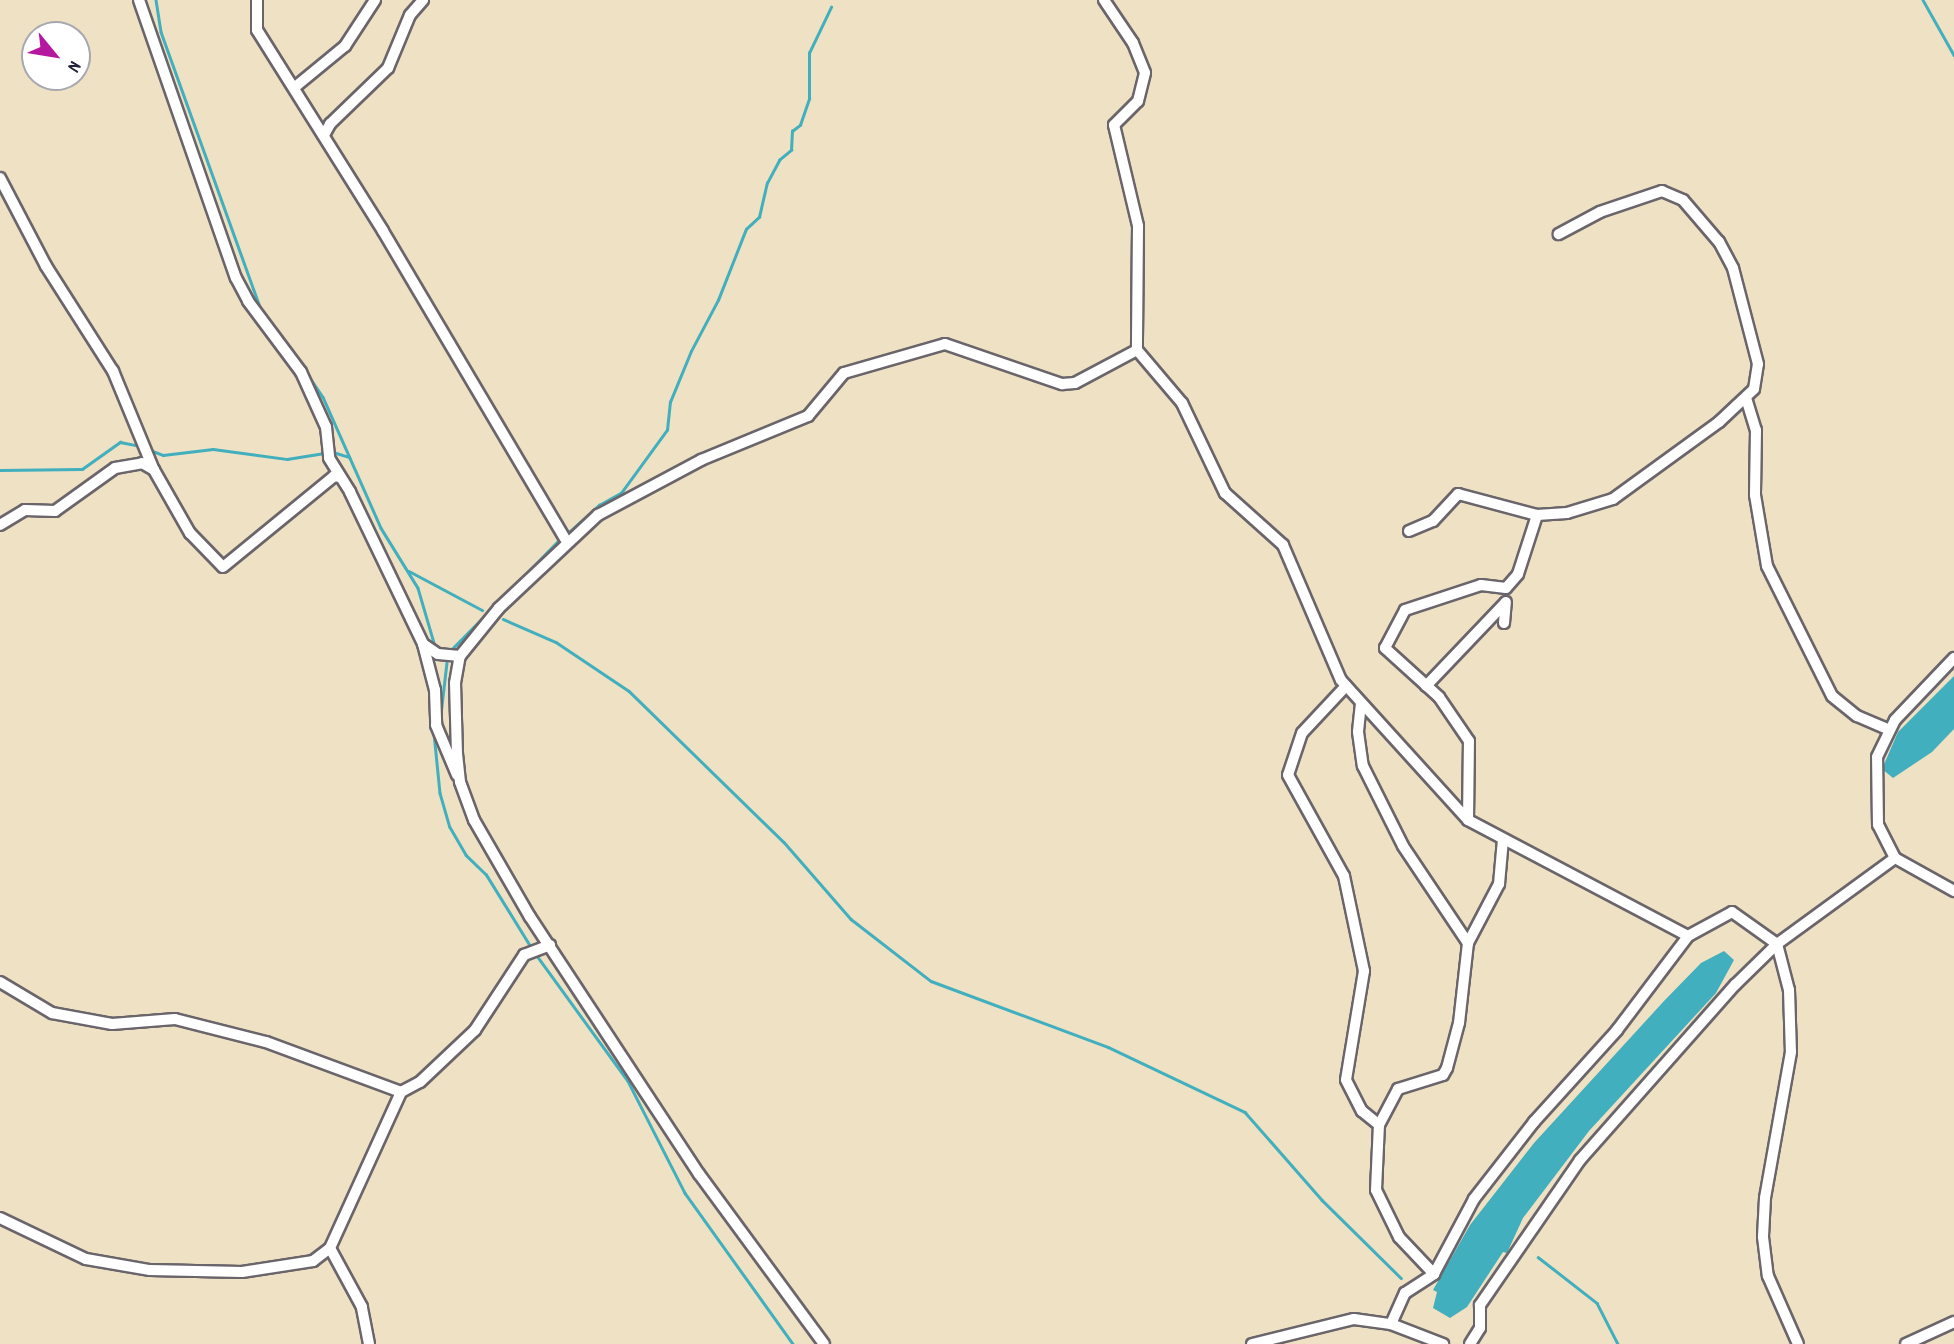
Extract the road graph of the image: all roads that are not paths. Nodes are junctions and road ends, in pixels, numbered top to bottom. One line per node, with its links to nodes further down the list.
1 (139, 0): 13 (street)
2 (257, 0): 6 (street)
3 (375, 0): 6 (street)
4 (423, 0): 7 (street)
5 (1104, 0): 10 (street)
6 (295, 87): 7 (street)
7 (324, 135): 17 (street)
8 (0, 178): 12 (street)
9 (1559, 234): 11 (street)
10 (1137, 350): 17 (street); 25 (street)
11 (1746, 398): 14 (street); 27 (street)
12 (154, 470): 13 (street); 15 (street)
13 (340, 477): 21 (street)
14 (1537, 515): 16 (street); 18 (street)
15 (0, 525)
16 (1409, 531)
17 (567, 542): 22 (street)
18 (1506, 588): 19 (street); 24 (street)
19 (1506, 603): 20 (street); 24 (street)
20 (1504, 624)
21 (423, 644): 22 (street); 28 (street)
22 (460, 656): 28 (street)
23 (1954, 658): 27 (street)
24 (1426, 685): 29 (street)
25 (1346, 686): 26 (street); 39 (street)
26 (1362, 704): 29 (street); 34 (street)
27 (1888, 729): 31 (street)
28 (460, 782): 36 (street)
29 (1468, 820): 30 (street)
30 (1503, 839): 33 (street); 34 (street)
31 (1895, 858): 32 (street); 35 (street)
32 (1954, 891)
33 (1688, 936): 35 (street); 42 (street)
34 (1468, 943): 39 (street)
35 (1777, 944): 49 (street); 50 (street)
36 (550, 946): 38 (street); 46 (street)
37 (0, 982): 38 (street)
38 (401, 1092): 41 (street)
39 (1378, 1125): 42 (street)
40 (0, 1218): 41 (street)
41 (330, 1248): 45 (street)
42 (1434, 1274): 44 (street)
43 (1954, 1322): 51 (street)
44 (1391, 1324): 47 (street); 48 (street)
45 (369, 1344)
46 (824, 1344)
47 (1252, 1344)
48 (1443, 1344)
49 (1470, 1344)
50 (1798, 1344)
51 (1906, 1344)

